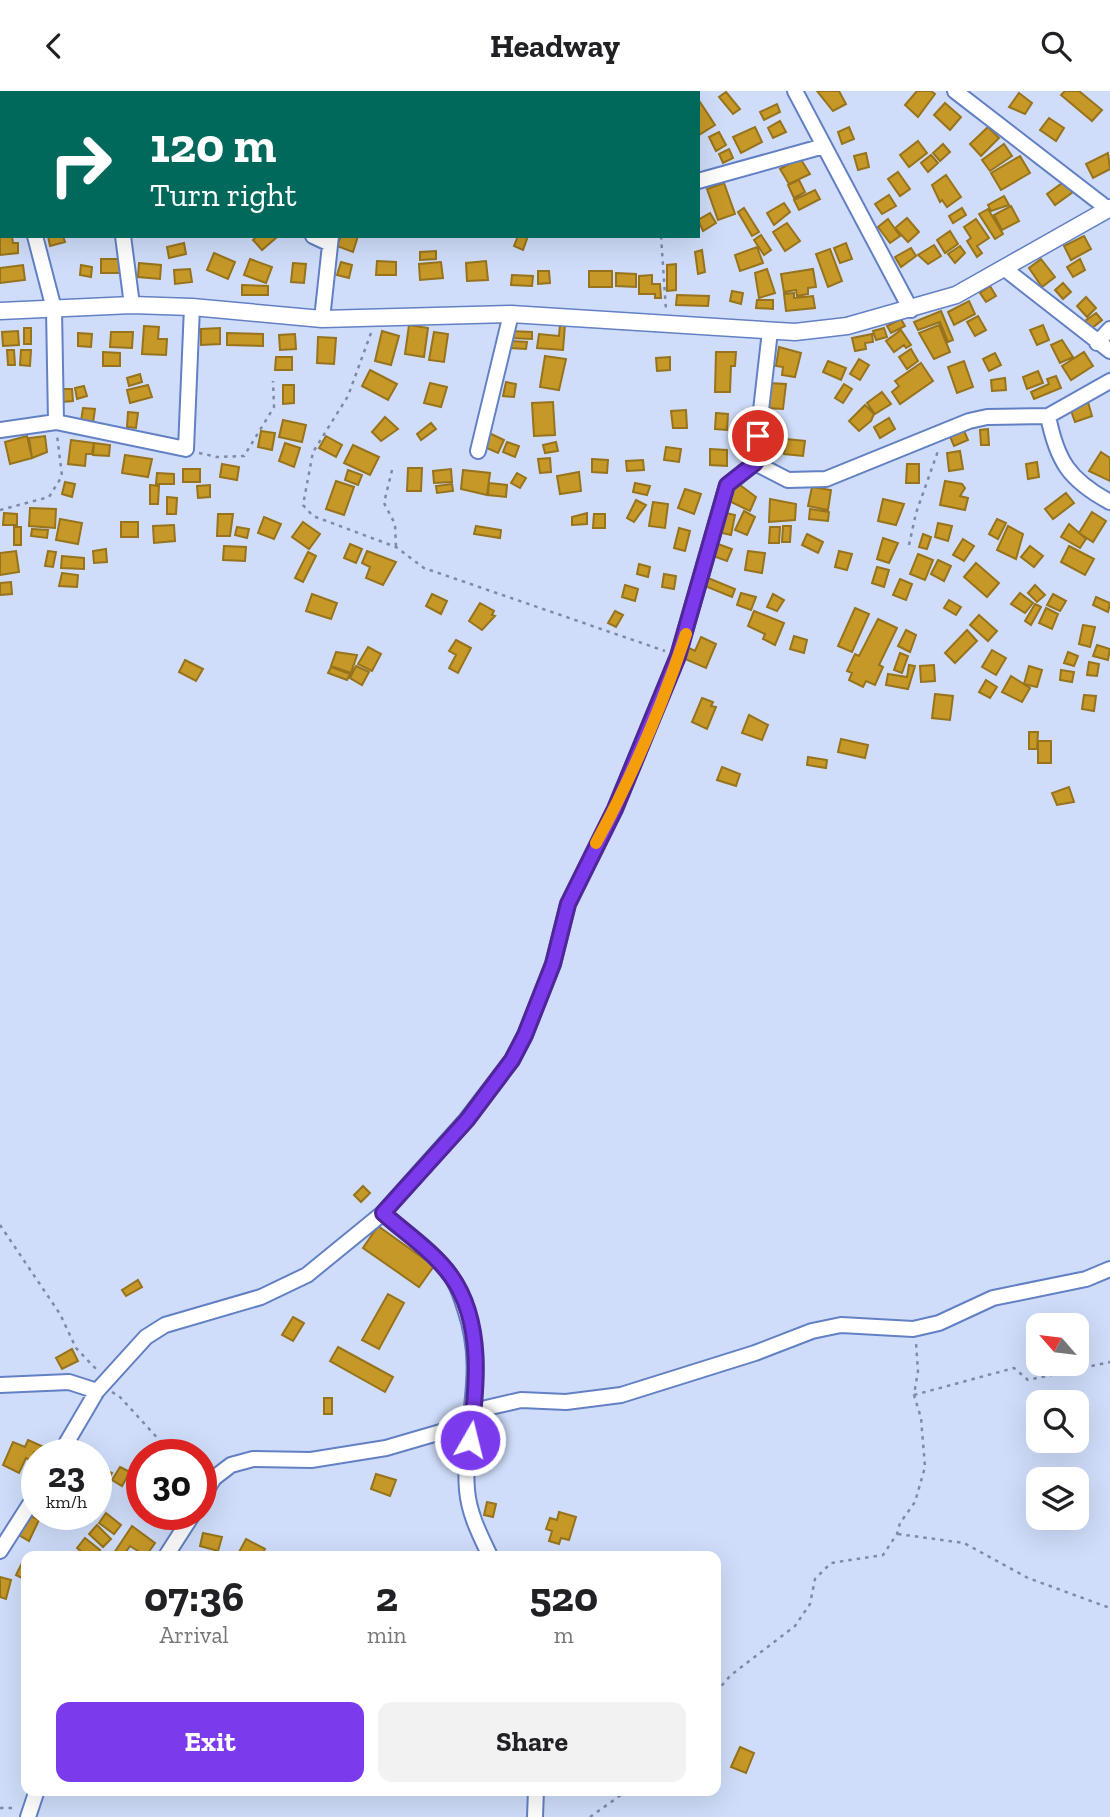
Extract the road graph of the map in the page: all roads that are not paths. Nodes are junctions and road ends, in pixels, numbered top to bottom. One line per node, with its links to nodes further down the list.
1 (795, 91): 3 (street)
2 (955, 91): 5 (street)
3 (824, 146): 4 (street); 13 (street)
4 (700, 180)
5 (1109, 209): 9 (street)
6 (36, 238): 12 (street)
7 (123, 238): 10 (street)
8 (330, 239): 16 (street)
9 (1005, 269): 13 (street); 19 (street)
10 (132, 305): 11 (street); 12 (street)
11 (192, 307): 16 (street); 23 (street)
12 (54, 309): 14 (street); 23 (street)
13 (911, 310): 18 (street)
14 (0, 311)
15 (511, 314): 16 (street); 18 (street); 25 (street)
16 (322, 319)
17 (1110, 329): 19 (street)
18 (770, 331): 26 (street)
19 (1097, 343): 20 (street)
20 (1110, 351)
21 (1110, 381): 22 (street)
22 (1048, 416): 26 (street); 27 (street)
23 (56, 422): 24 (street)
24 (0, 430)
25 (478, 451)
26 (755, 463): 28 (street)
27 (1110, 502)
28 (383, 1213): 31 (street); 32 (street)
29 (1110, 1269): 32 (street)
30 (0, 1385): 31 (street)
31 (102, 1386): 33 (street)
32 (473, 1418): 34 (street); 39 (street)
33 (69, 1439)
34 (217, 1476)
35 (21, 1518): 37 (street)
36 (183, 1530): 38 (street)
37 (0, 1551)
38 (169, 1551)
39 (488, 1551)
40 (35, 1796): 42 (street)
41 (536, 1796): 43 (street)
42 (28, 1817)
43 (535, 1817)

